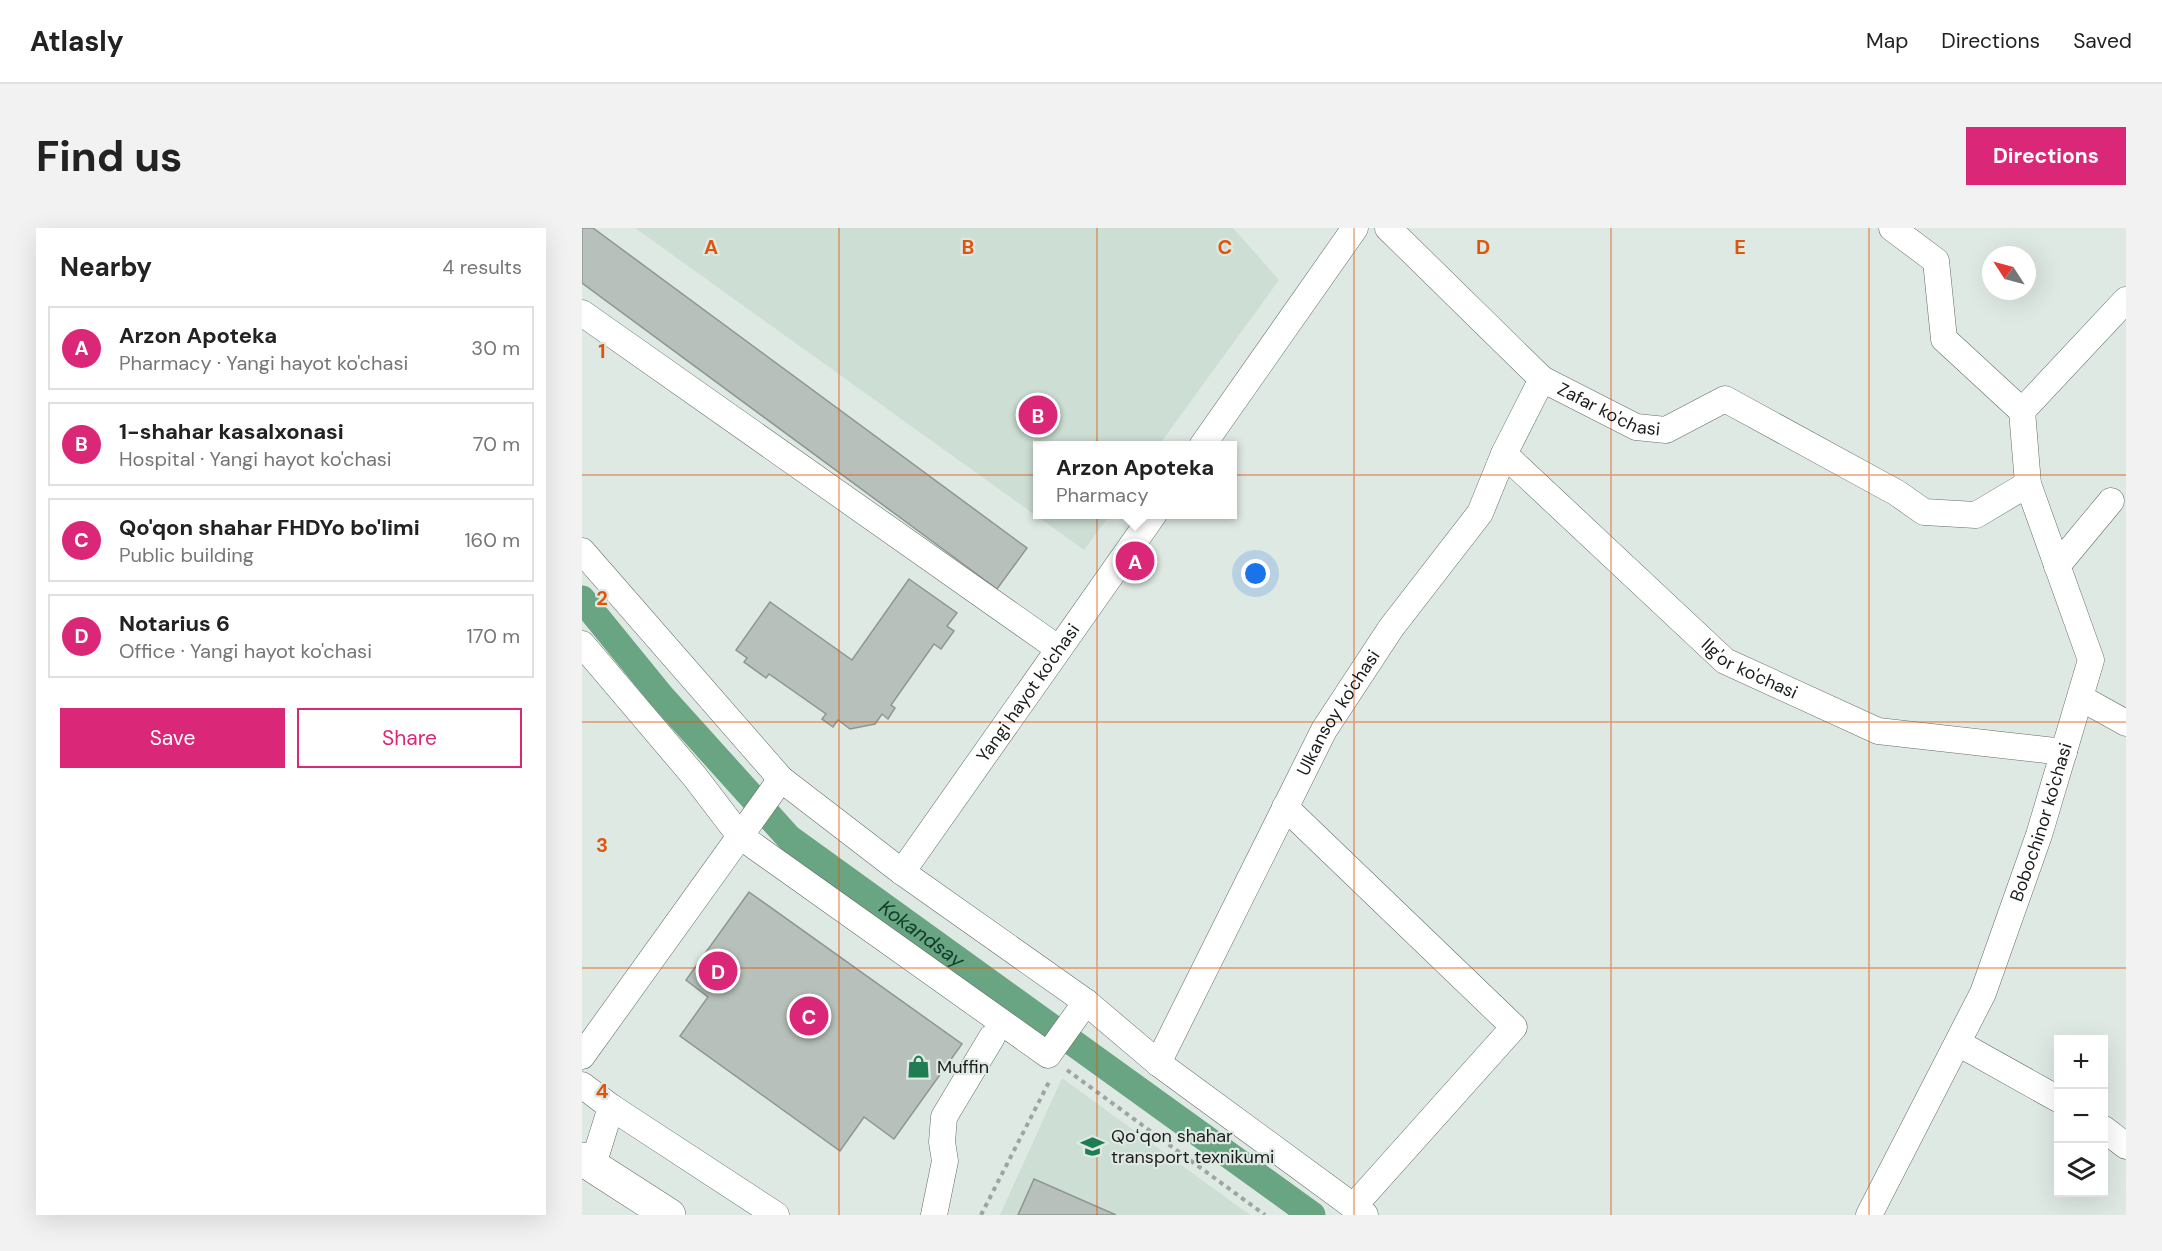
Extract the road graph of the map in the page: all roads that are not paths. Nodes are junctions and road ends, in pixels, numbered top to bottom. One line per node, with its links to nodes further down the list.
1 (1355, 228): 8 (street)
2 (1388, 228): 6 (street, Zafar ko'chasi)
3 (1892, 228): 7 (street)
4 (2126, 300): 7 (street)
5 (582, 313): 16 (street)
6 (1542, 379): 9 (street, Ulkansoy ko'chasi); 10 (street, Zafar ko'chasi)
7 (2022, 411): 10 (street, Bobochinor ko'chasi)
8 (1206, 441)
9 (1504, 454): 19 (street, Ilg'or ko'chasi); 21 (street, Ulkansoy ko'chasi)
10 (2028, 484): 14 (street, Bobochinor ko'chasi)
11 (2111, 501): 14 (street)
12 (1150, 519): 16 (street, Yangi hayot ko'chasi)
13 (582, 551): 20 (street)
14 (2057, 566): 17 (street, Bobochinor ko'chasi)
15 (582, 644): 22 (street)
16 (1059, 649): 23 (street, Yangi hayot ko'chasi)
17 (2081, 698): 18 (street); 19 (street, Bobochinor ko'chasi)
18 (2126, 723)
19 (2064, 752): 26 (street, Bobochinor ko'chasi)
20 (781, 779): 22 (street); 23 (street)
21 (1285, 807): 28 (street, Ulkansoy ko'chasi); 35 (street)
22 (740, 836): 24 (street); 27 (street)
23 (903, 872): 24 (street)
24 (1086, 1002): 28 (street)
25 (992, 1037): 38 (street)
26 (1958, 1043): 30 (street); 39 (street, Bobochinor ko'chasi)
27 (582, 1056)
28 (1158, 1064): 35 (street)
29 (582, 1085): 31 (street)
30 (2054, 1098)
31 (611, 1107): 34 (street); 37 (street)
32 (2108, 1133): 33 (street)
33 (2126, 1146)
34 (587, 1162): 36 (main road)
35 (1359, 1211)
36 (669, 1215)
37 (776, 1215)
38 (934, 1215)
39 (1869, 1215)

